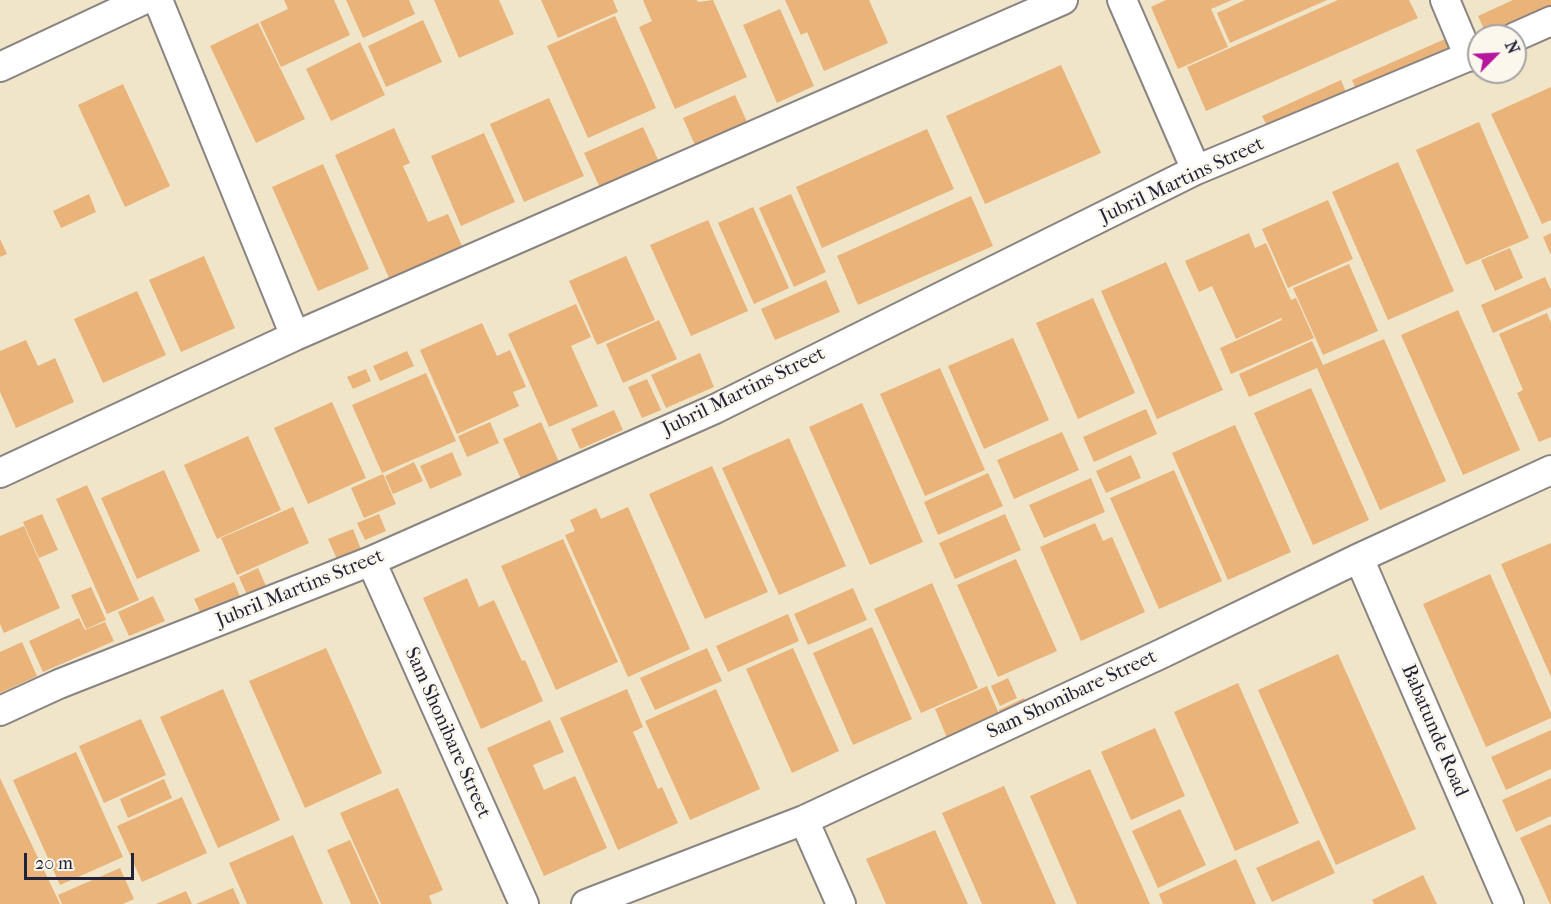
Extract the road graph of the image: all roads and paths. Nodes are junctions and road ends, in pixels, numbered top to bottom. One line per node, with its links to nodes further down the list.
1 (143, 0): 10 (street)
2 (158, 0): 12 (street)
3 (1063, 0): 12 (street)
4 (1122, 0): 11 (street)
5 (1445, 0): 8 (street)
6 (1551, 21): 7 (street)
7 (1527, 32)
8 (1467, 42)
9 (1467, 58): 11 (street, Jubril Martins Street)
10 (0, 67)
11 (1196, 170): 16 (street, Jubril Martins Street)
12 (295, 336): 14 (street)
13 (1551, 470): 15 (street, Sam Shonibare Street)
14 (0, 473)
15 (1359, 558): 18 (street, Sam Shonibare Street); 22 (street, Babatunde Road)
16 (371, 561): 17 (street, Jubril Martins Street); 19 (street, Sam Shonibare Street)
17 (0, 711)
18 (804, 820): 20 (street, Sam Shonibare Street); 21 (street)
19 (524, 904)
20 (586, 904)
21 (841, 904)
22 (1509, 904)

